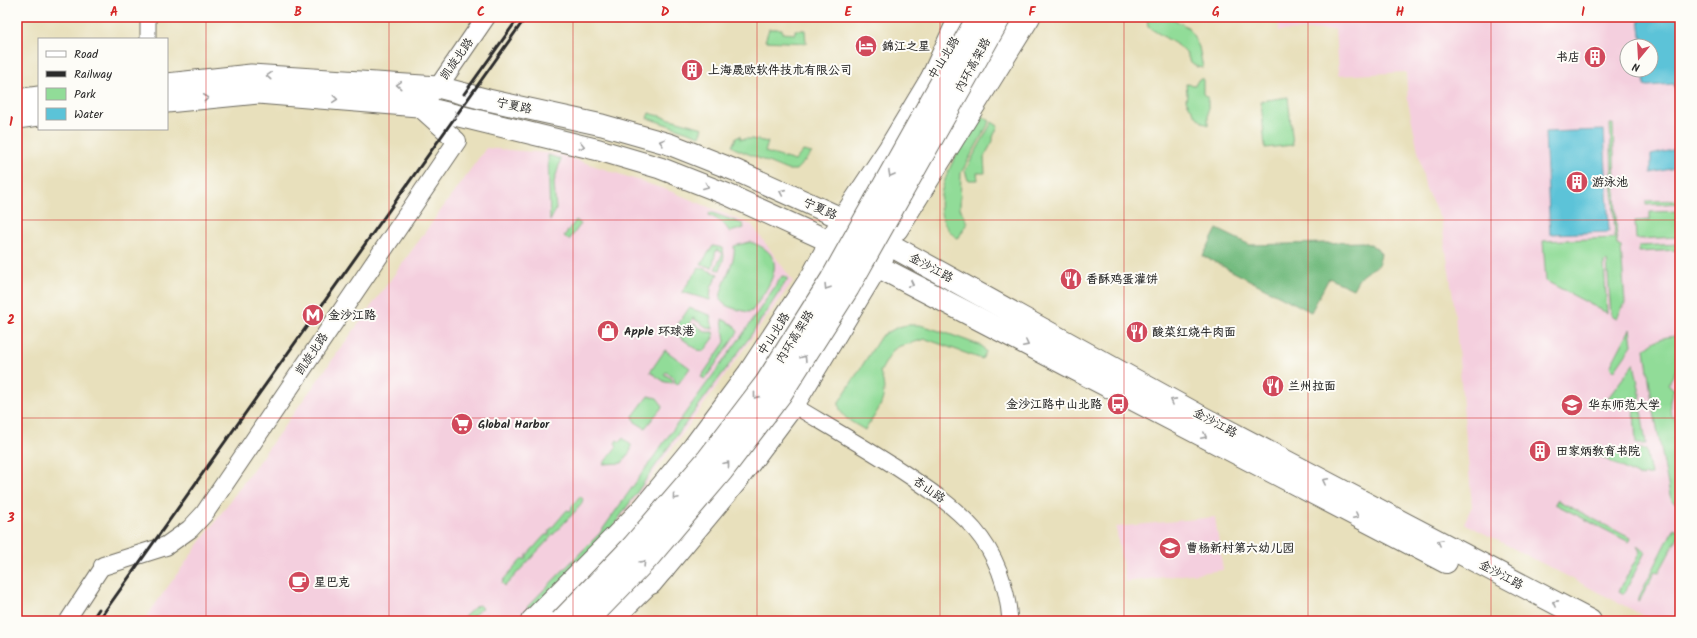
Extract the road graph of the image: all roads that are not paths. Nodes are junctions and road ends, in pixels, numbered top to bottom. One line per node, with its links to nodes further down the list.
1 (148, 17): 9 (street)
2 (486, 17): 12 (street, 凯旋北路)
3 (960, 17): 10 (main road)
4 (969, 17): 10 (main road, 中山北路)
5 (978, 17): 30 (main road, 内环高架路, one-way to 30, bridge)
6 (1000, 17): 31 (main road, 内环高架路, one-way to 6, bridge)
7 (1014, 17): 20 (main road)
8 (1029, 17): 20 (main road)
9 (148, 38)
10 (932, 78): 19 (main road, 中山北路)
11 (168, 84): 12 (main road, 宁夏路, one-way to 11)
12 (438, 87): 16 (street, 凯旋北路); 19 (main road, 宁夏路, one-way to 12)
13 (38, 97): 14 (main road)
14 (17, 100)
15 (168, 102): 16 (main road, 宁夏路, one-way to 16)
16 (418, 106): 21 (main road, 宁夏路, one-way to 21); 25 (street, 凯旋北路)
17 (38, 115): 18 (main road)
18 (17, 118)
19 (843, 219): 20 (main road, 金沙江路); 21 (main road, 中山北路)
20 (894, 237): 22 (main road); 37 (main road, 金沙江路, one-way to 20)
21 (831, 242): 22 (main road, 金沙江路); 24 (main road, 中山北路)
22 (876, 266): 23 (main road); 36 (main road, 金沙江路, one-way to 36)
23 (793, 405): 26 (main road); 35 (street, 杏山路)
24 (642, 510): 28 (main road); 29 (main road, 中山北路)
25 (103, 566): 27 (street, 凯旋北路)
26 (663, 569): 32 (main road); 33 (main road); 34 (main road)
27 (67, 621)
28 (532, 621)
29 (538, 621)
30 (561, 621)
31 (587, 621)
32 (601, 621)
33 (610, 621)
34 (618, 621)
35 (1010, 621)
36 (1559, 621)
37 (1590, 621)

